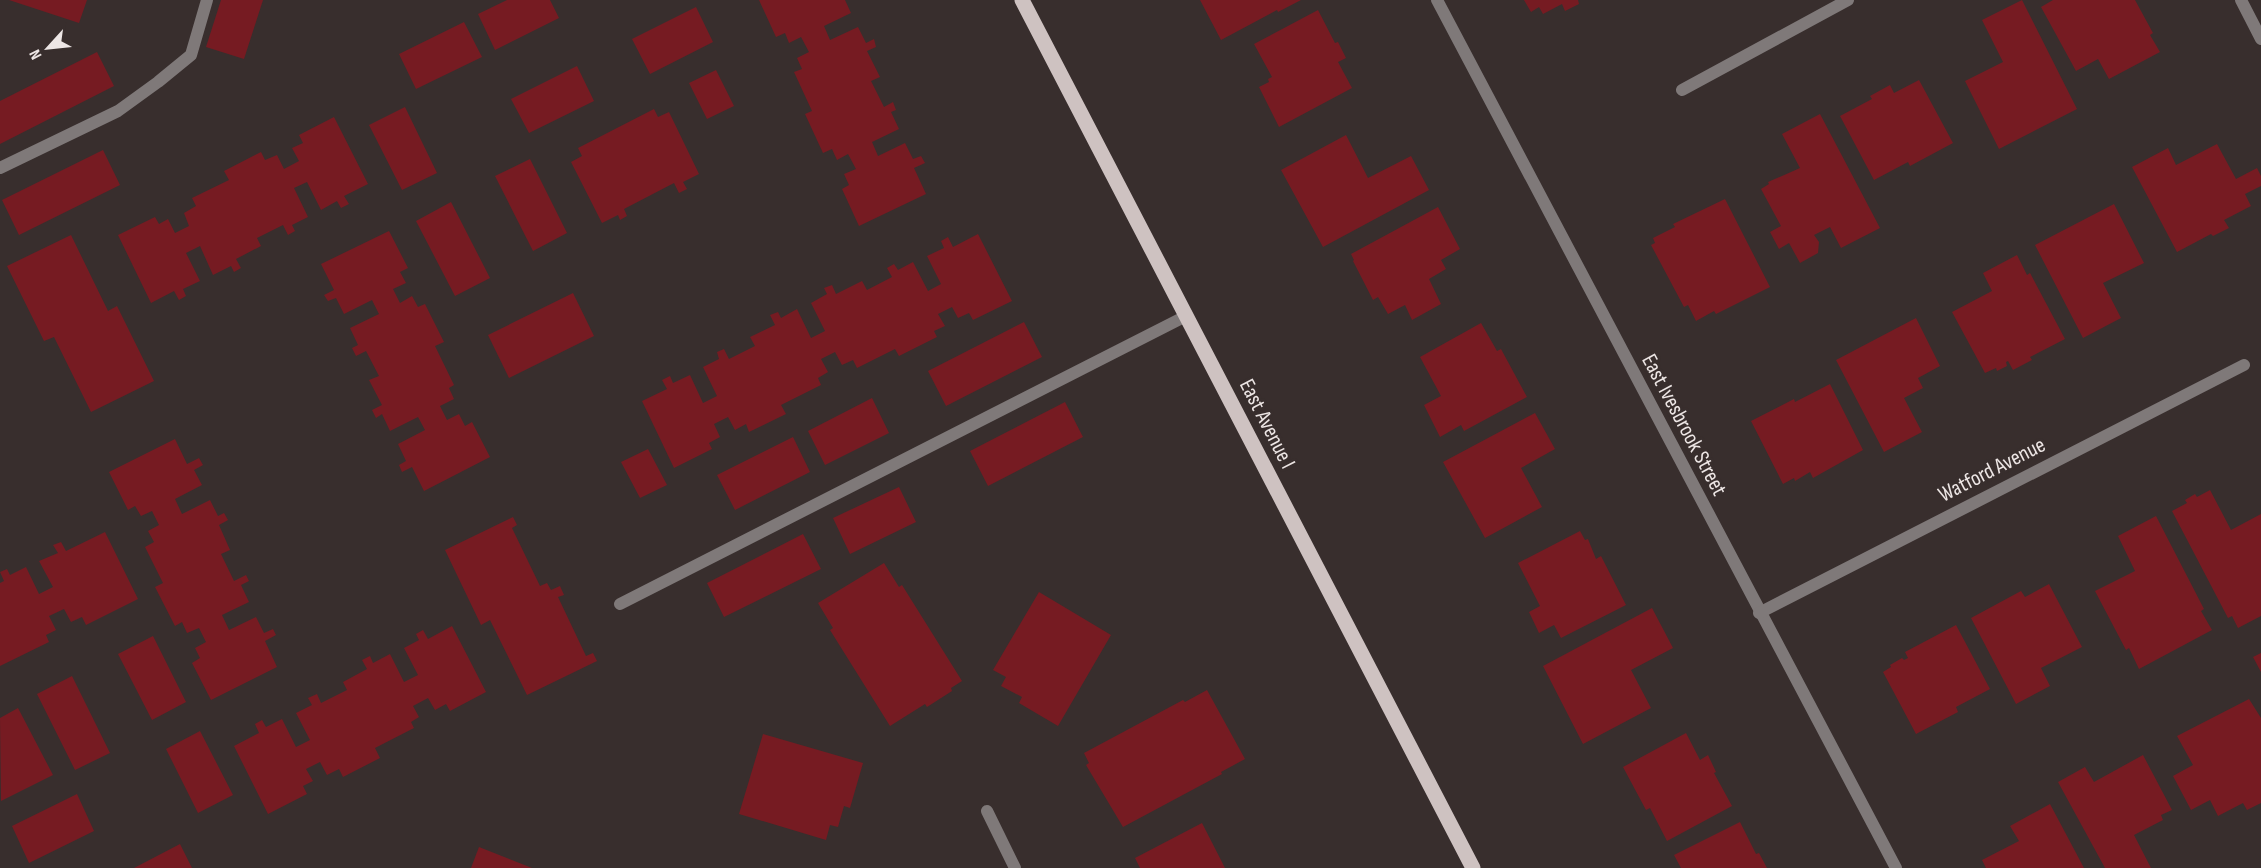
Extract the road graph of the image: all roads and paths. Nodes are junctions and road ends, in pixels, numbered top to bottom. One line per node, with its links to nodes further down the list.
1 (207, 0): 8 (street)
2 (1022, 0): 9 (main road, East Avenue I)
3 (1437, 0): 12 (street, East Ivesbrook Street)
4 (1848, 0): 7 (street)
5 (2241, 0): 6 (street)
6 (2261, 39)
7 (1682, 90)
8 (0, 168)
9 (1186, 316): 11 (street); 15 (main road, East Avenue I)
10 (2244, 365): 12 (street, Watford Avenue)
11 (620, 604)
12 (1759, 613): 16 (street, East Ivesbrook Street)
13 (987, 812): 14 (street)
14 (1015, 868)
15 (1473, 868)
16 (1896, 868)

